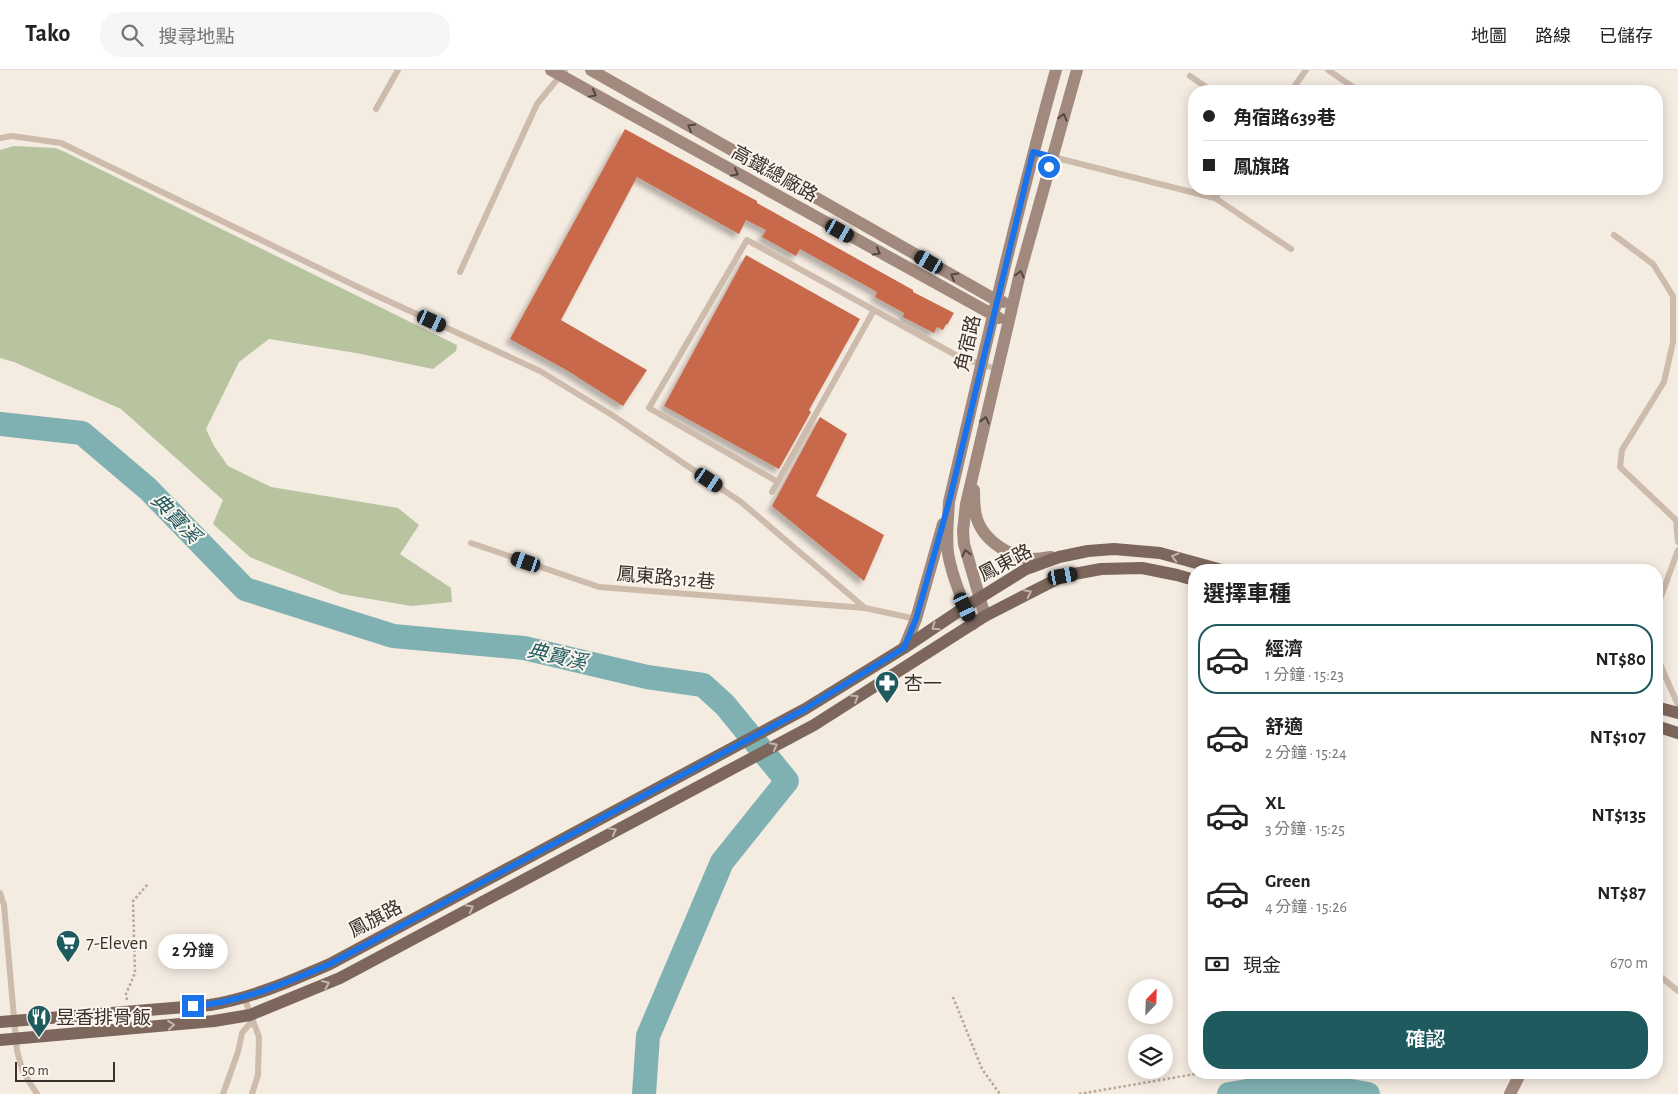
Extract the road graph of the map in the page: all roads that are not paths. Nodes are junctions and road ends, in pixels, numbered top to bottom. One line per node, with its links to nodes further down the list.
1 (398, 70): 12 (lane)
2 (592, 70): 23 (main road, 高鐵總廠路, one-way to 2)
3 (1056, 70): 14 (main road, 角宿路)
4 (1077, 70): 15 (main road, 角宿路, one-way to 4)
5 (1306, 70): 10 (lane)
6 (1328, 70): 11 (lane)
7 (559, 72): 22 (lane); 26 (main road, 高鐵總廠路, one-way to 26)
8 (1190, 76): 9 (lane)
9 (1203, 85)
10 (1295, 85)
11 (1350, 85)
12 (376, 109)
13 (0, 138): 43 (lane)
14 (1033, 152): 15 (lane); 23 (main road, 角宿路)
15 (1052, 157): 16 (lane); 24 (main road, 角宿路, one-way to 15)
16 (1188, 191)
17 (1203, 195): 19 (lane)
18 (1217, 195): 19 (lane)
19 (1215, 198): 21 (lane)
20 (1614, 235): 34 (lane)
21 (1291, 249)
22 (460, 272)
23 (996, 300): 24 (main road, 高鐵總廠路); 26 (main road, 角宿路)
24 (1012, 305): 27 (main road, 角宿路)
25 (874, 310): 28 (lane); 31 (lane); 31 (lane)
26 (993, 316): 27 (main road, 高鐵總廠路); 28 (main road, 角宿路)
27 (1008, 321): 29 (main road, 角宿路)
28 (982, 365): 29 (lane); 33 (main road, 角宿路)
29 (997, 369): 30 (main road, 角宿路, one-way to 29)
30 (973, 468): 37 (main road); 41 (main road, 角宿路, one-way to 30)
31 (778, 482): 32 (lane)
32 (772, 492)
33 (949, 502): 42 (main road, 角宿路); 45 (main road)
34 (1678, 542)
35 (471, 543): 43 (lane, 鳳東路312巷)
36 (1678, 550): 40 (lane)
37 (1059, 557): 38 (main road, 鳳東路, one-way to 37); 41 (main road, 鳳東路)
38 (1200, 564)
39 (1188, 578): 44 (main road, 鳳東路, one-way to 39)
40 (1663, 591)
41 (980, 598): 42 (main road, 鳳東路); 44 (main road, 角宿路)
42 (965, 607): 46 (main road, 角宿路); 47 (main road, 鳳東路, one-way to 47)
43 (865, 608): 45 (lane, 鳳東路312巷)
44 (985, 616): 46 (main road, 鳳東路)
45 (916, 619): 47 (main road)
46 (973, 624): 55 (main road, 鳳東路, one-way to 46)
47 (904, 648): 54 (main road, 鳳東路)
48 (1663, 671): 49 (lane)
49 (1678, 705)
50 (1663, 709): 51 (main road)
51 (1678, 714)
52 (1663, 728): 53 (main road)
53 (1678, 733)
54 (723, 753): 56 (main road, 鳳旗路)
55 (734, 767): 57 (main road, 鳳旗路)
56 (688, 772): 57 (lane); 61 (main road, 鳳旗路)
57 (697, 786): 62 (main road, 鳳旗路, one-way to 57)
58 (0, 892): 63 (lane)
59 (1663, 979): 60 (lane)
60 (1678, 991)
61 (244, 997): 62 (lane); 63 (main road, 鳳旗路)
62 (251, 1018): 65 (main road, 鳳旗路, one-way to 62); 70 (lane); 71 (lane)
63 (14, 1020): 64 (main road, 鳳旗路); 65 (lane)
64 (0, 1022)
65 (15, 1038): 66 (main road, 鳳旗路); 69 (lane)
66 (0, 1040)
67 (1518, 1079): 68 (main road)
68 (1511, 1092)
69 (37, 1094)
70 (223, 1094)
71 (252, 1094)

